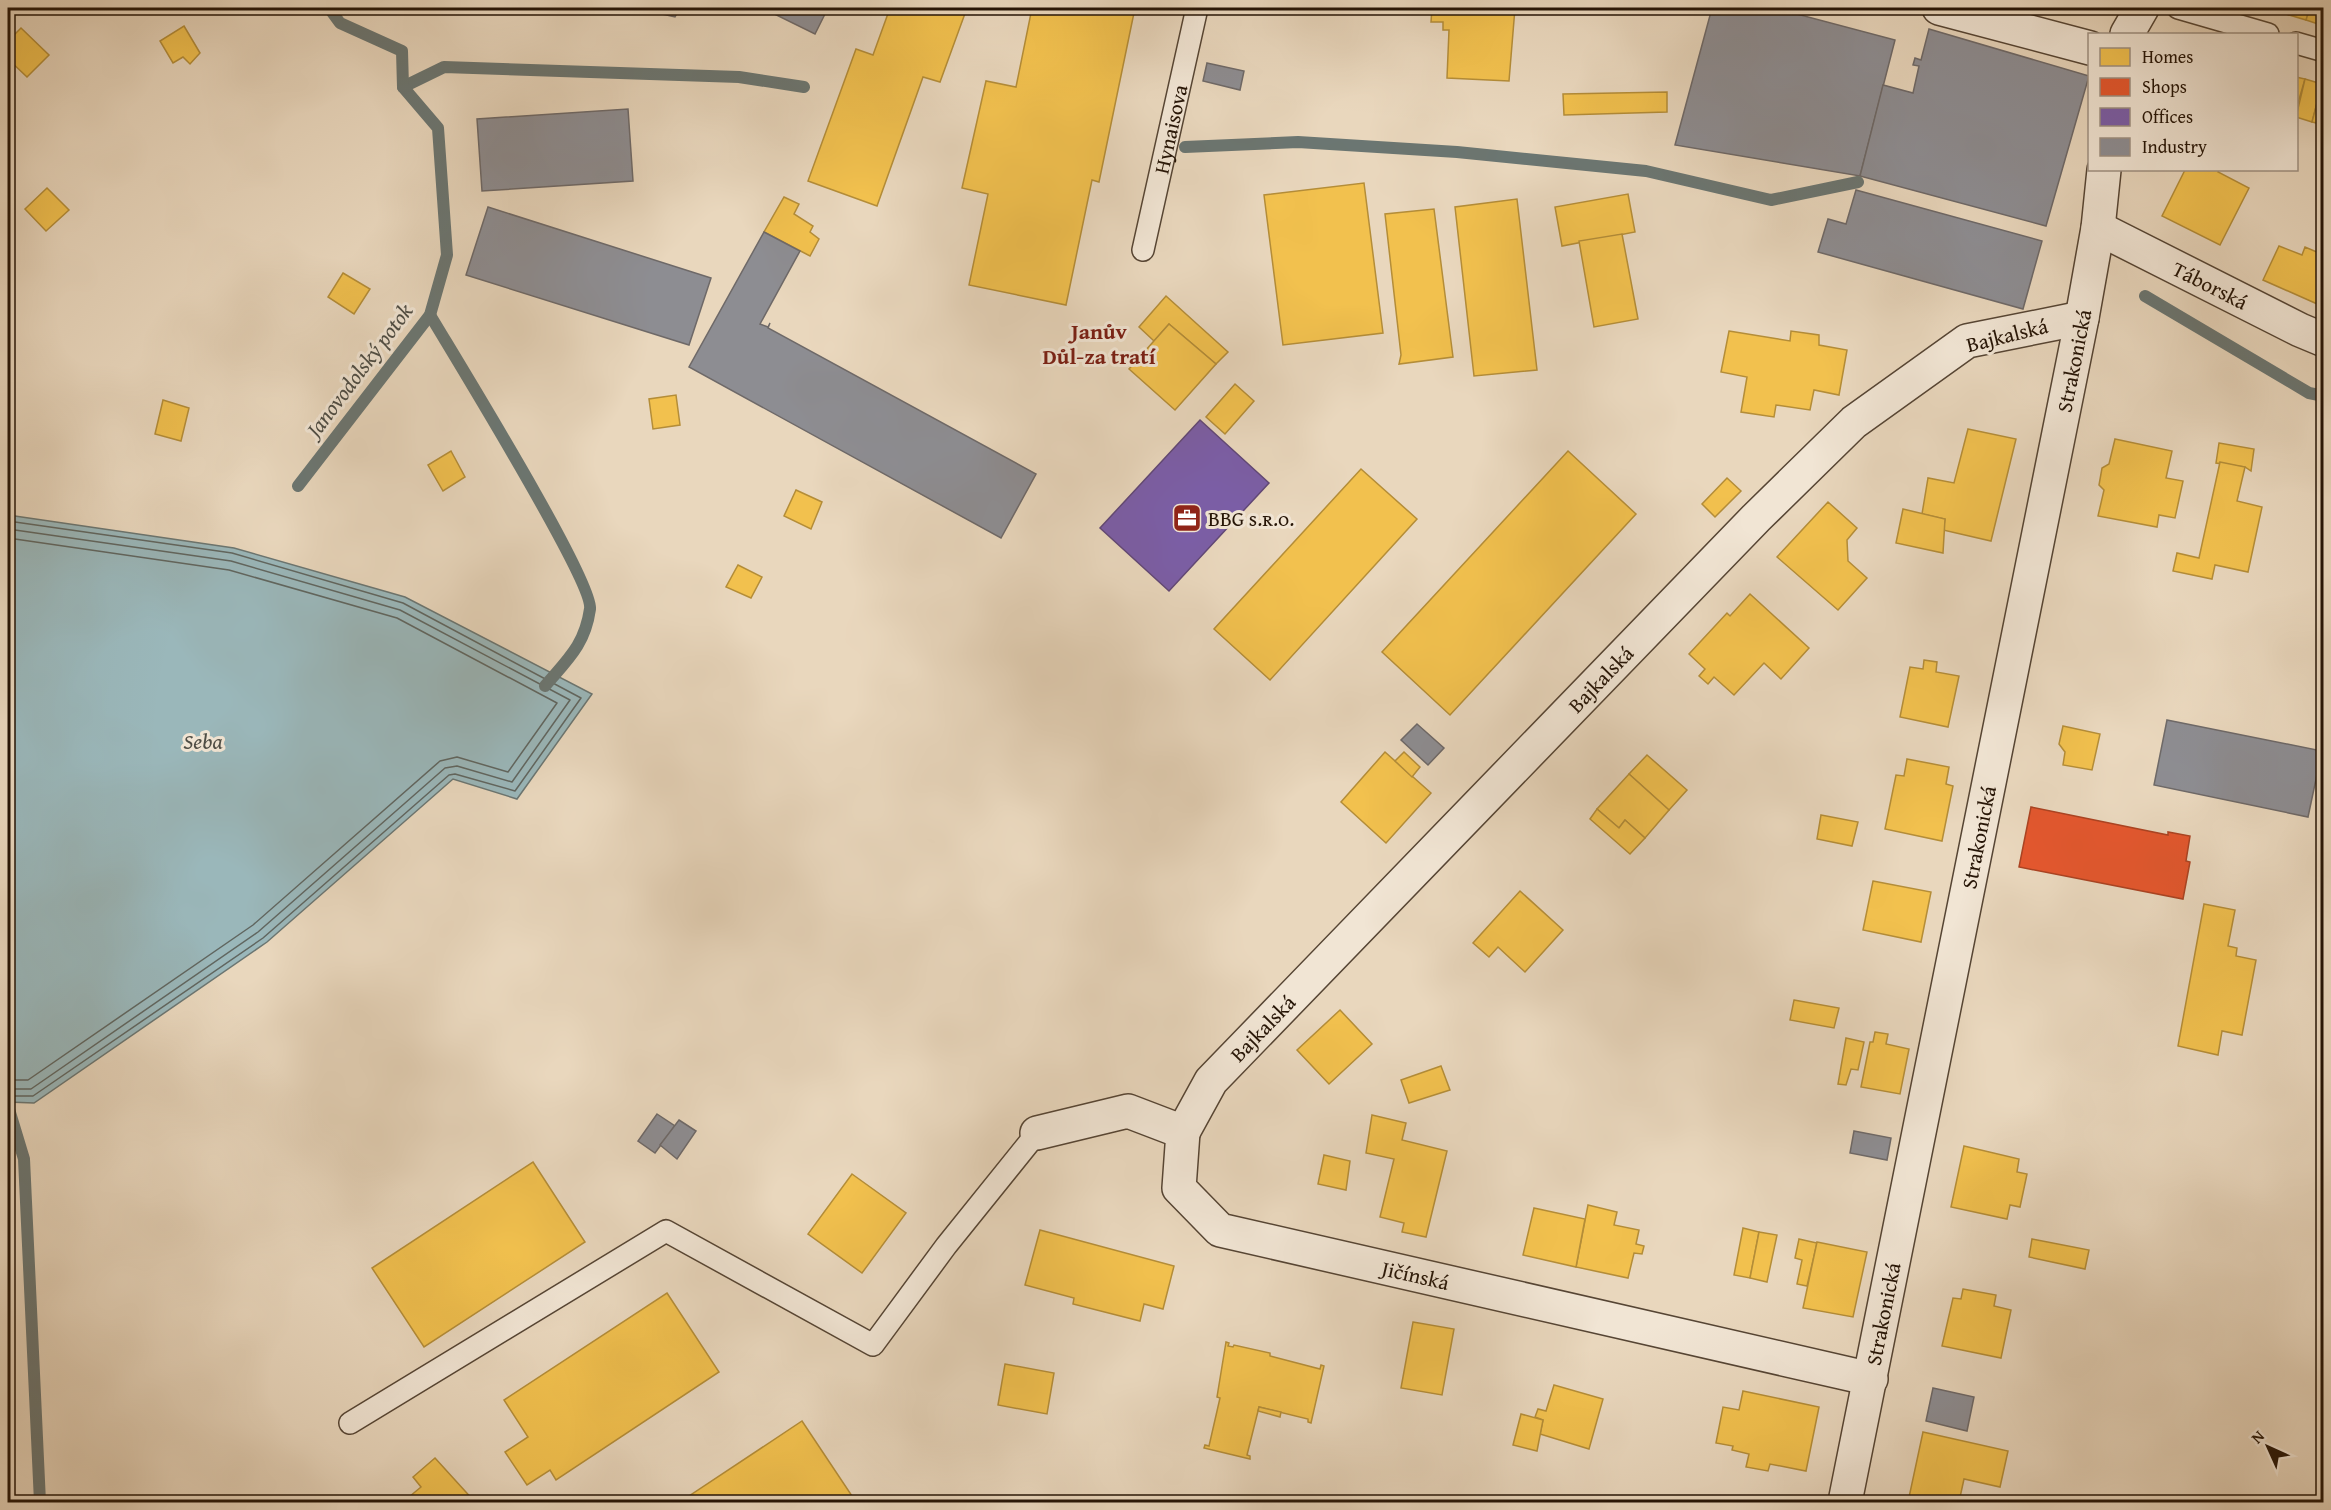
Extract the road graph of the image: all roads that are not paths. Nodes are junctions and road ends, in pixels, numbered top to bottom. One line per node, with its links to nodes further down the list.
1 (1197, 8): 12 (lane, Hynaisova)
2 (1939, 8): 8 (street)
3 (2142, 8): 5 (street)
4 (2178, 8): 6 (lane)
5 (2128, 33)
6 (2265, 33)
7 (2298, 44): 9 (lane)
8 (2088, 47)
9 (2324, 51)
10 (2104, 171): 11 (street, Strakonická)
11 (2098, 228): 13 (street, Strakonická); 14 (street, Táborská)
12 (1143, 250)
13 (2082, 318): 15 (street, Bajkalská); 17 (street, Strakonická)
14 (2324, 340)
15 (1183, 1132): 16 (street); 17 (street, Jičínská)
16 (1037, 1133): 18 (lane)
17 (1871, 1379): 19 (street, Strakonická)
18 (350, 1423)
19 (1845, 1503)

